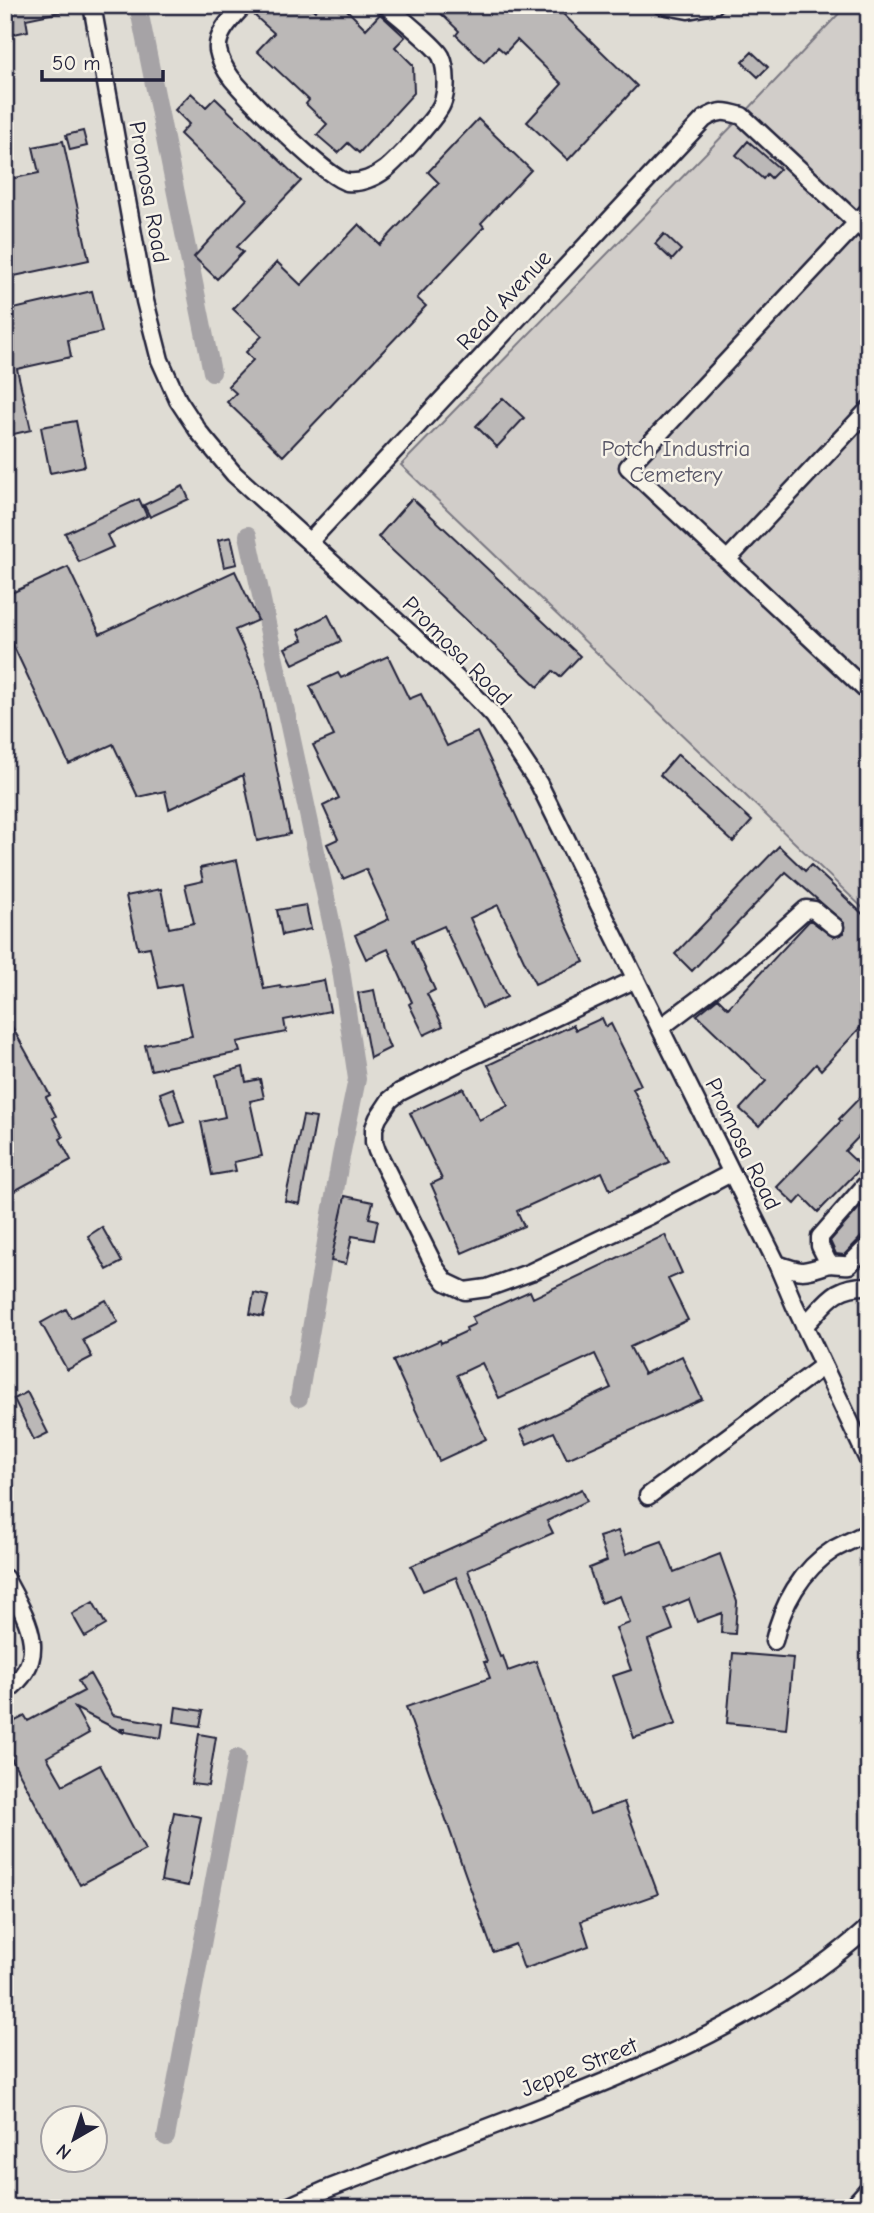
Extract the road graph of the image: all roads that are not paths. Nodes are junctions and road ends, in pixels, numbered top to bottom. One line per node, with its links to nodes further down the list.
1 (92, 5): 9 (street, Promosa Road)
2 (244, 5): 3 (street)
3 (386, 5)
4 (661, 5): 5 (street)
5 (714, 5)
6 (869, 210): 7 (street)
7 (863, 228): 9 (street, Read Avenue); 10 (street)
8 (869, 409): 10 (street)
9 (309, 542): 13 (street, Promosa Road)
10 (727, 560): 11 (street)
11 (869, 693)
12 (835, 927): 14 (street)
13 (636, 979): 14 (street, Promosa Road); 15 (street)
14 (660, 1028): 15 (street, Promosa Road)
15 (731, 1173): 18 (street, Promosa Road)
16 (869, 1181): 19 (street)
17 (869, 1245): 19 (street)
18 (777, 1264): 19 (street); 21 (street, Promosa Road)
19 (829, 1264)
20 (869, 1286): 21 (street)
21 (804, 1326): 22 (street, Promosa Road)
22 (823, 1366): 23 (street, Promosa Road); 24 (street)
23 (869, 1462)
24 (648, 1496)
25 (869, 1532): 27 (street)
26 (5, 1578): 28 (street)
27 (774, 1641)
28 (5, 1692)
29 (869, 1927): 31 (street, Jeppe Street)
30 (869, 2188): 32 (street)
31 (285, 2208)
32 (851, 2208)

